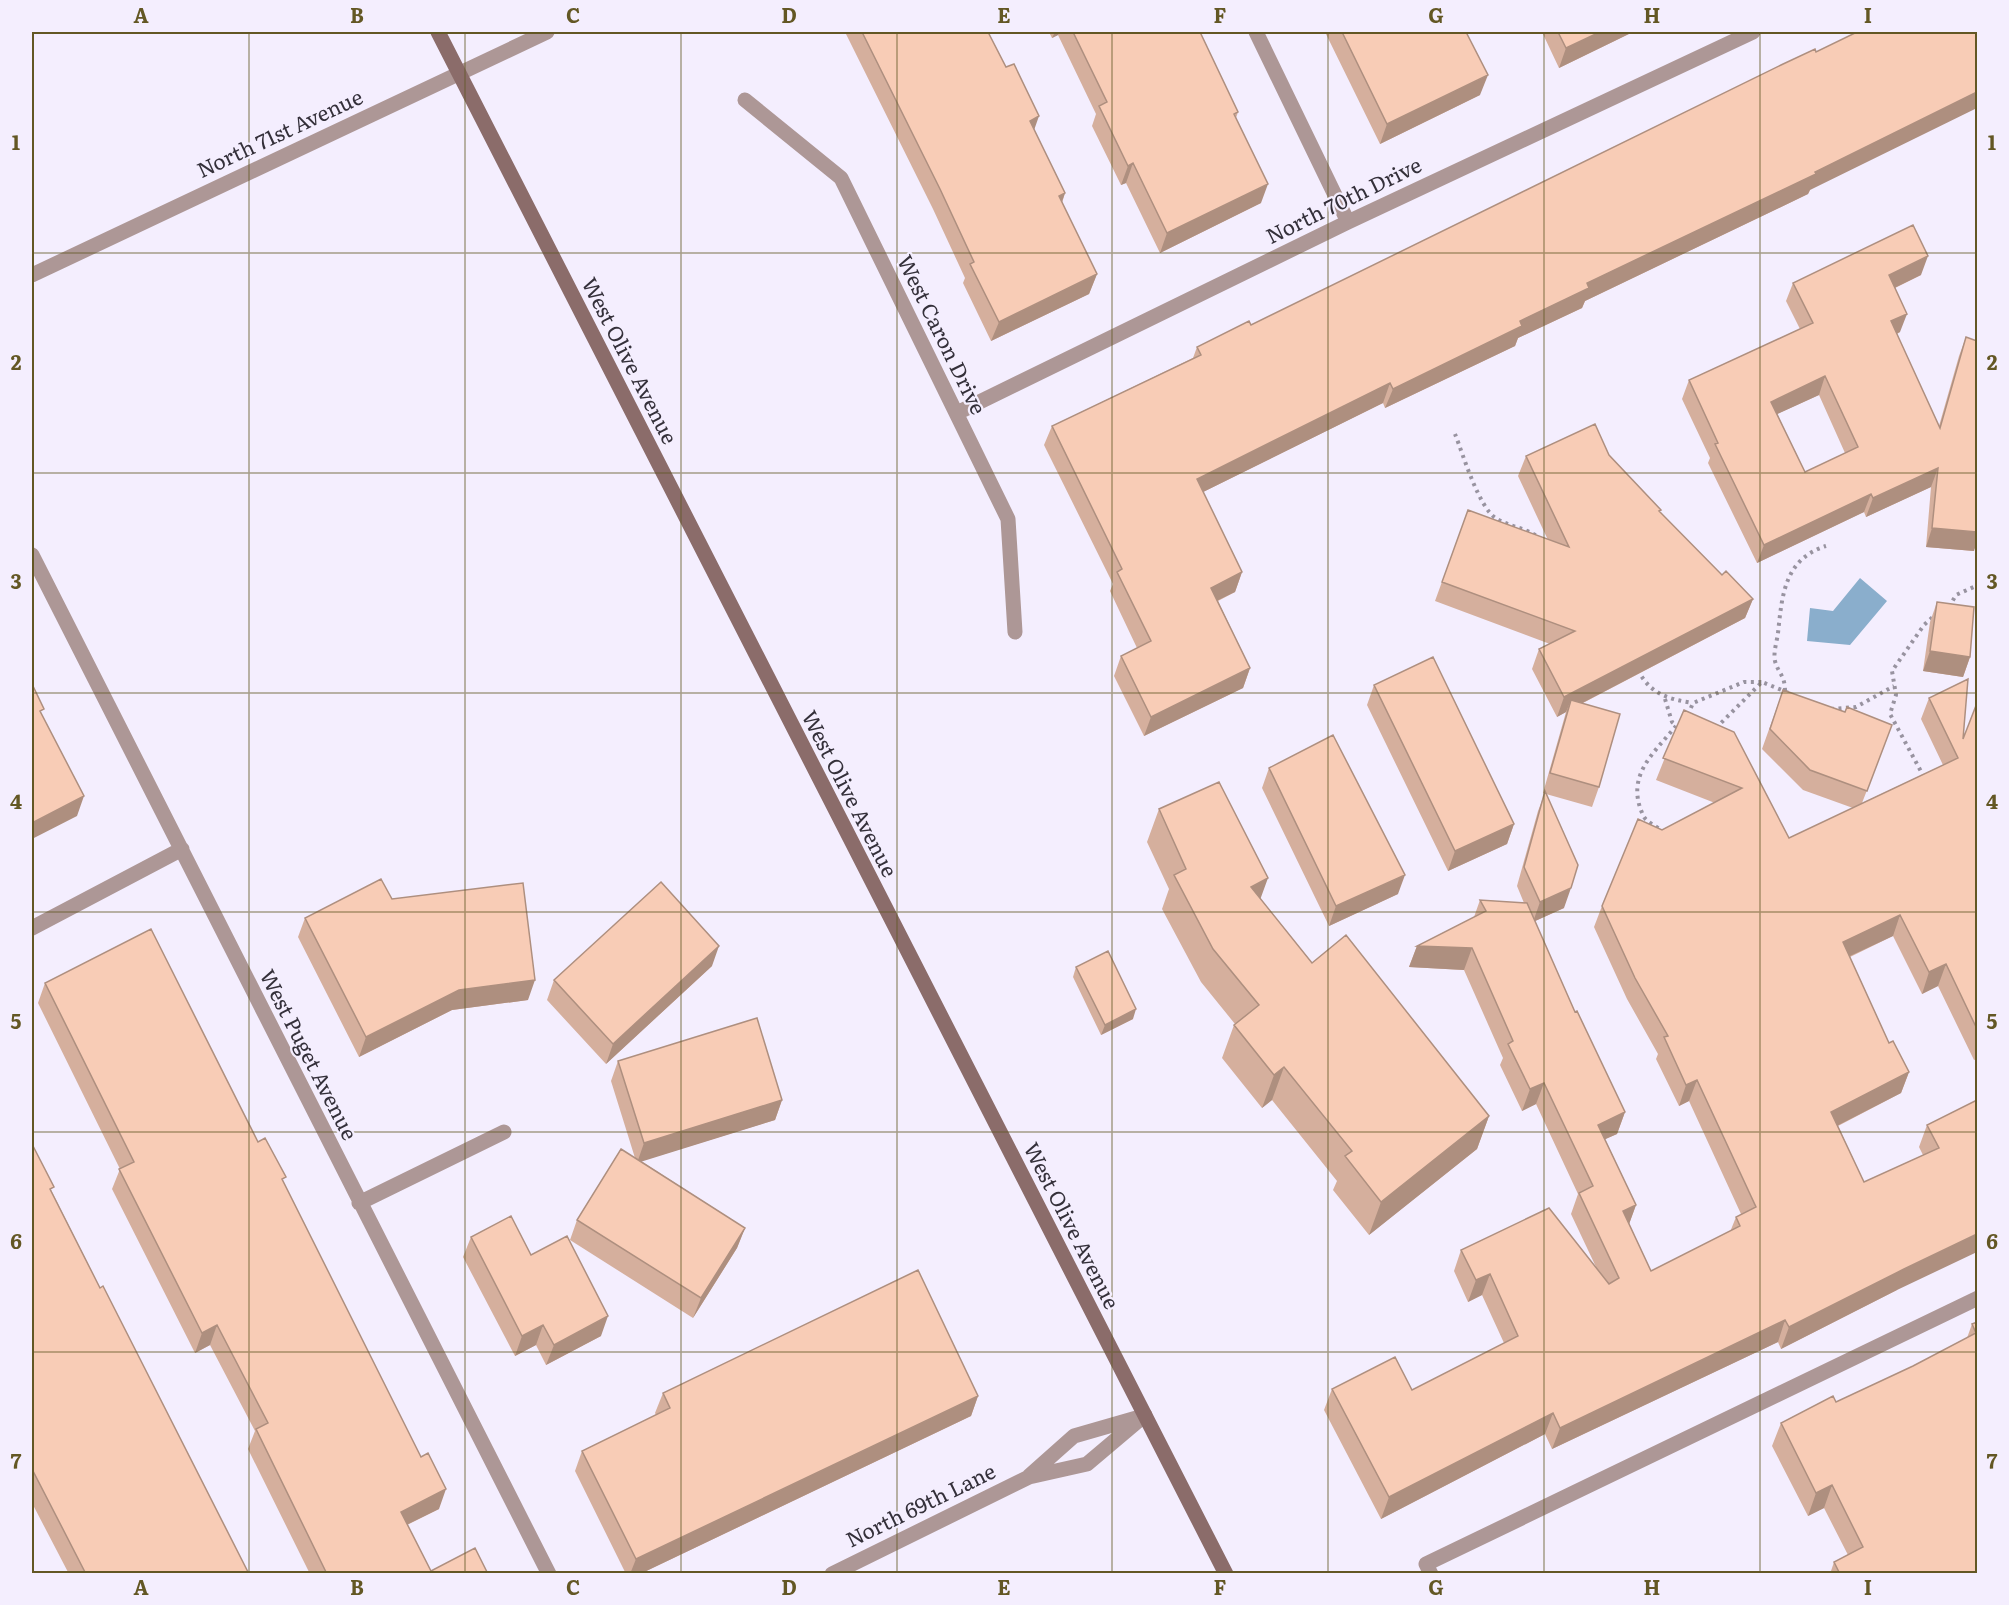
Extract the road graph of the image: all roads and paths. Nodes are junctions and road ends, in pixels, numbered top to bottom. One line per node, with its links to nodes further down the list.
1 (438, 32): 6 (main road, West Olive Avenue)
2 (547, 32): 6 (street, North 71st Avenue)
3 (1256, 32): 8 (street)
4 (1753, 32): 5 (street, North 70th Drive)
5 (1733, 35): 8 (street, North 70th Drive)
6 (459, 72): 9 (street, North 71st Avenue); 34 (main road, West Olive Avenue)
7 (745, 100): 10 (street, West Caron Drive)
8 (1348, 222): 10 (street, North 70th Drive)
9 (32, 275)
10 (957, 413): 16 (street, West Caron Drive)
11 (1455, 434): 12 (path)
12 (1545, 541)
13 (1826, 546): 20 (path)
14 (32, 555): 29 (street, West Puget Avenue)
15 (1977, 585): 19 (path)
16 (1015, 632)
17 (1634, 662): 22 (path)
18 (1762, 682): 20 (path); 23 (path); 26 (path)
19 (1894, 687): 24 (path); 27 (path)
20 (1785, 691): 21 (path)
21 (1793, 696)
22 (1665, 699): 23 (path); 25 (path)
23 (1693, 703): 25 (path)
24 (1827, 709)
25 (1676, 726): 28 (path)
26 (1715, 729)
27 (1929, 786)
28 (1670, 842)
29 (182, 849): 30 (street); 32 (street, West Puget Avenue)
30 (32, 928)
31 (504, 1132): 32 (street)
32 (359, 1203): 36 (street, West Puget Avenue)
33 (1977, 1298): 39 (street)
34 (1145, 1415): 35 (street, North 69th Lane); 35 (street, North 69th Lane); 38 (main road, West Olive Avenue)
35 (1029, 1476): 37 (street, North 69th Lane)
36 (549, 1574)
37 (832, 1574)
38 (1226, 1574)
39 (1431, 1574)

